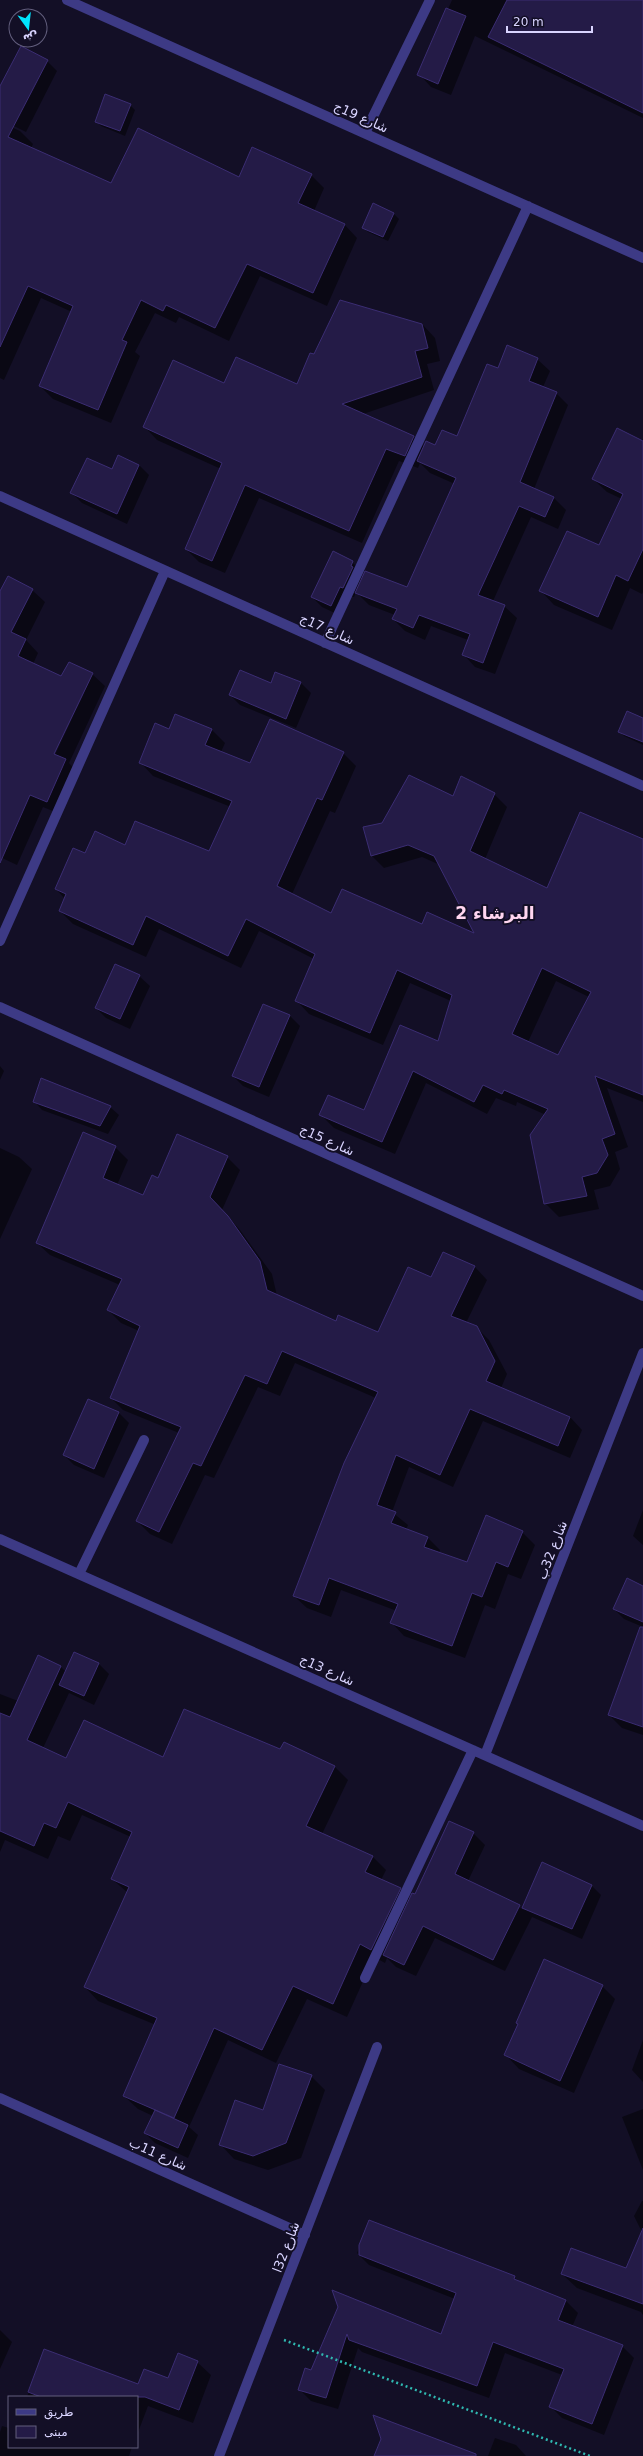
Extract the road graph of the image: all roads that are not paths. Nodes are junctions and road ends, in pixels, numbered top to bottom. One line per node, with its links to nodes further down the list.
1 (67, 0): 3 (street, شارع 19ج)
2 (430, 0): 3 (street)
3 (365, 133): 4 (street, شارع 19ج)
4 (528, 206): 5 (street, شارع 19ج); 8 (street)
5 (643, 258)
6 (0, 496): 7 (street, شارع 17ج)
7 (165, 571): 8 (street, شارع 17ج); 10 (street)
8 (325, 642): 9 (street, شارع 17ج)
9 (643, 786)
10 (0, 941)
11 (0, 1007): 12 (street, شارع 15ج)
12 (643, 1296)
13 (643, 1353): 18 (street, شارع 32ب)
14 (144, 1440): 16 (street)
15 (0, 1539): 16 (street, شارع 13ج)
16 (80, 1574): 17 (street, شارع 13ج)
17 (473, 1750): 18 (street, شارع 13ج); 20 (street)
18 (485, 1755): 19 (street, شارع 13ج)
19 (643, 1826)
20 (365, 1978)
21 (377, 2047): 23 (street, شارع 32ا)
22 (0, 2098): 23 (street, شارع 11ب)
23 (305, 2234): 24 (street, شارع 32ا)
24 (219, 2456)

